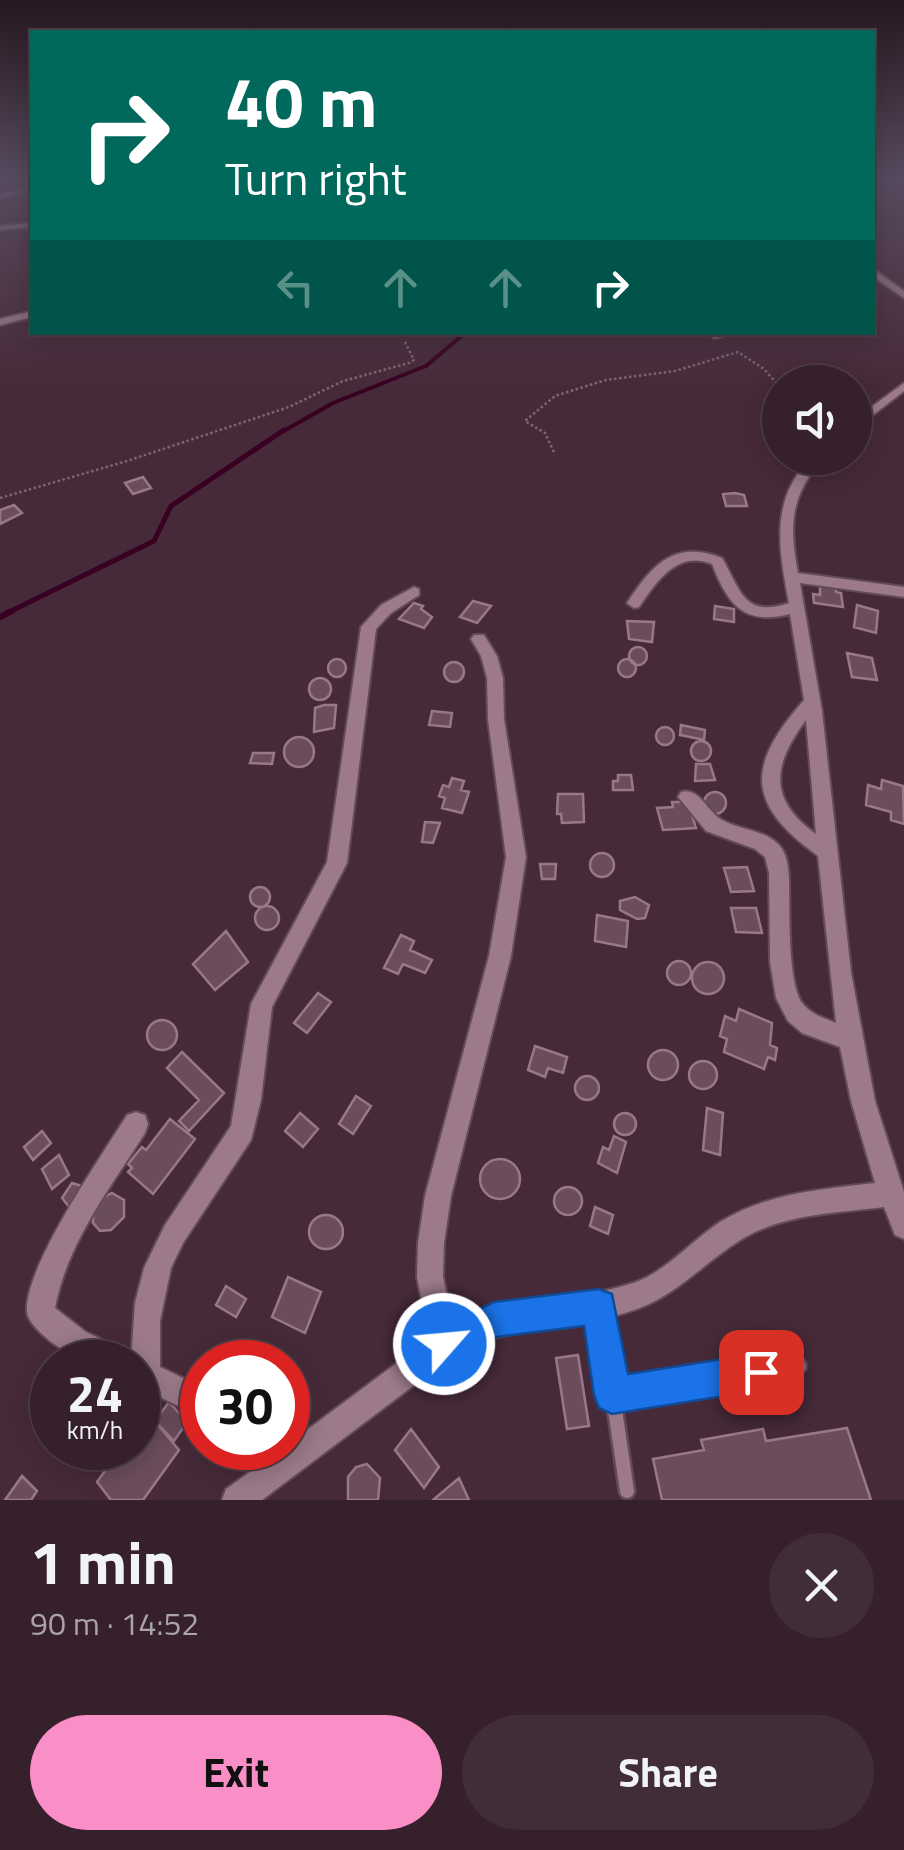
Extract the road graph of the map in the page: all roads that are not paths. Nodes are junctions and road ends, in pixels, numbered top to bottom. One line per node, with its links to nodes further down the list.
1 (875, 273): 3 (street)
2 (878, 296): 3 (street)
3 (904, 296)
4 (30, 314): 5 (street)
5 (0, 322)
6 (904, 386): 7 (street)
7 (872, 411)
8 (803, 475): 9 (street)
9 (790, 577): 11 (street); 13 (street)
10 (414, 592): 24 (street)
11 (904, 592)
12 (634, 603): 13 (street)
13 (796, 606): 15 (street)
14 (479, 639): 25 (street)
15 (812, 702): 17 (street); 17 (street)
16 (688, 797): 18 (street)
17 (826, 851): 18 (street)
18 (848, 1038): 20 (street)
19 (136, 1124): 23 (street)
20 (891, 1193): 21 (street); 22 (street)
21 (904, 1226)
22 (599, 1307): 25 (street); 27 (lane)
23 (71, 1340)
24 (143, 1340)
25 (444, 1344): 28 (street)
26 (798, 1366): 27 (lane)
27 (612, 1395): 30 (lane)
28 (310, 1436)
29 (270, 1470): 31 (street)
30 (626, 1491)
31 (237, 1500)

